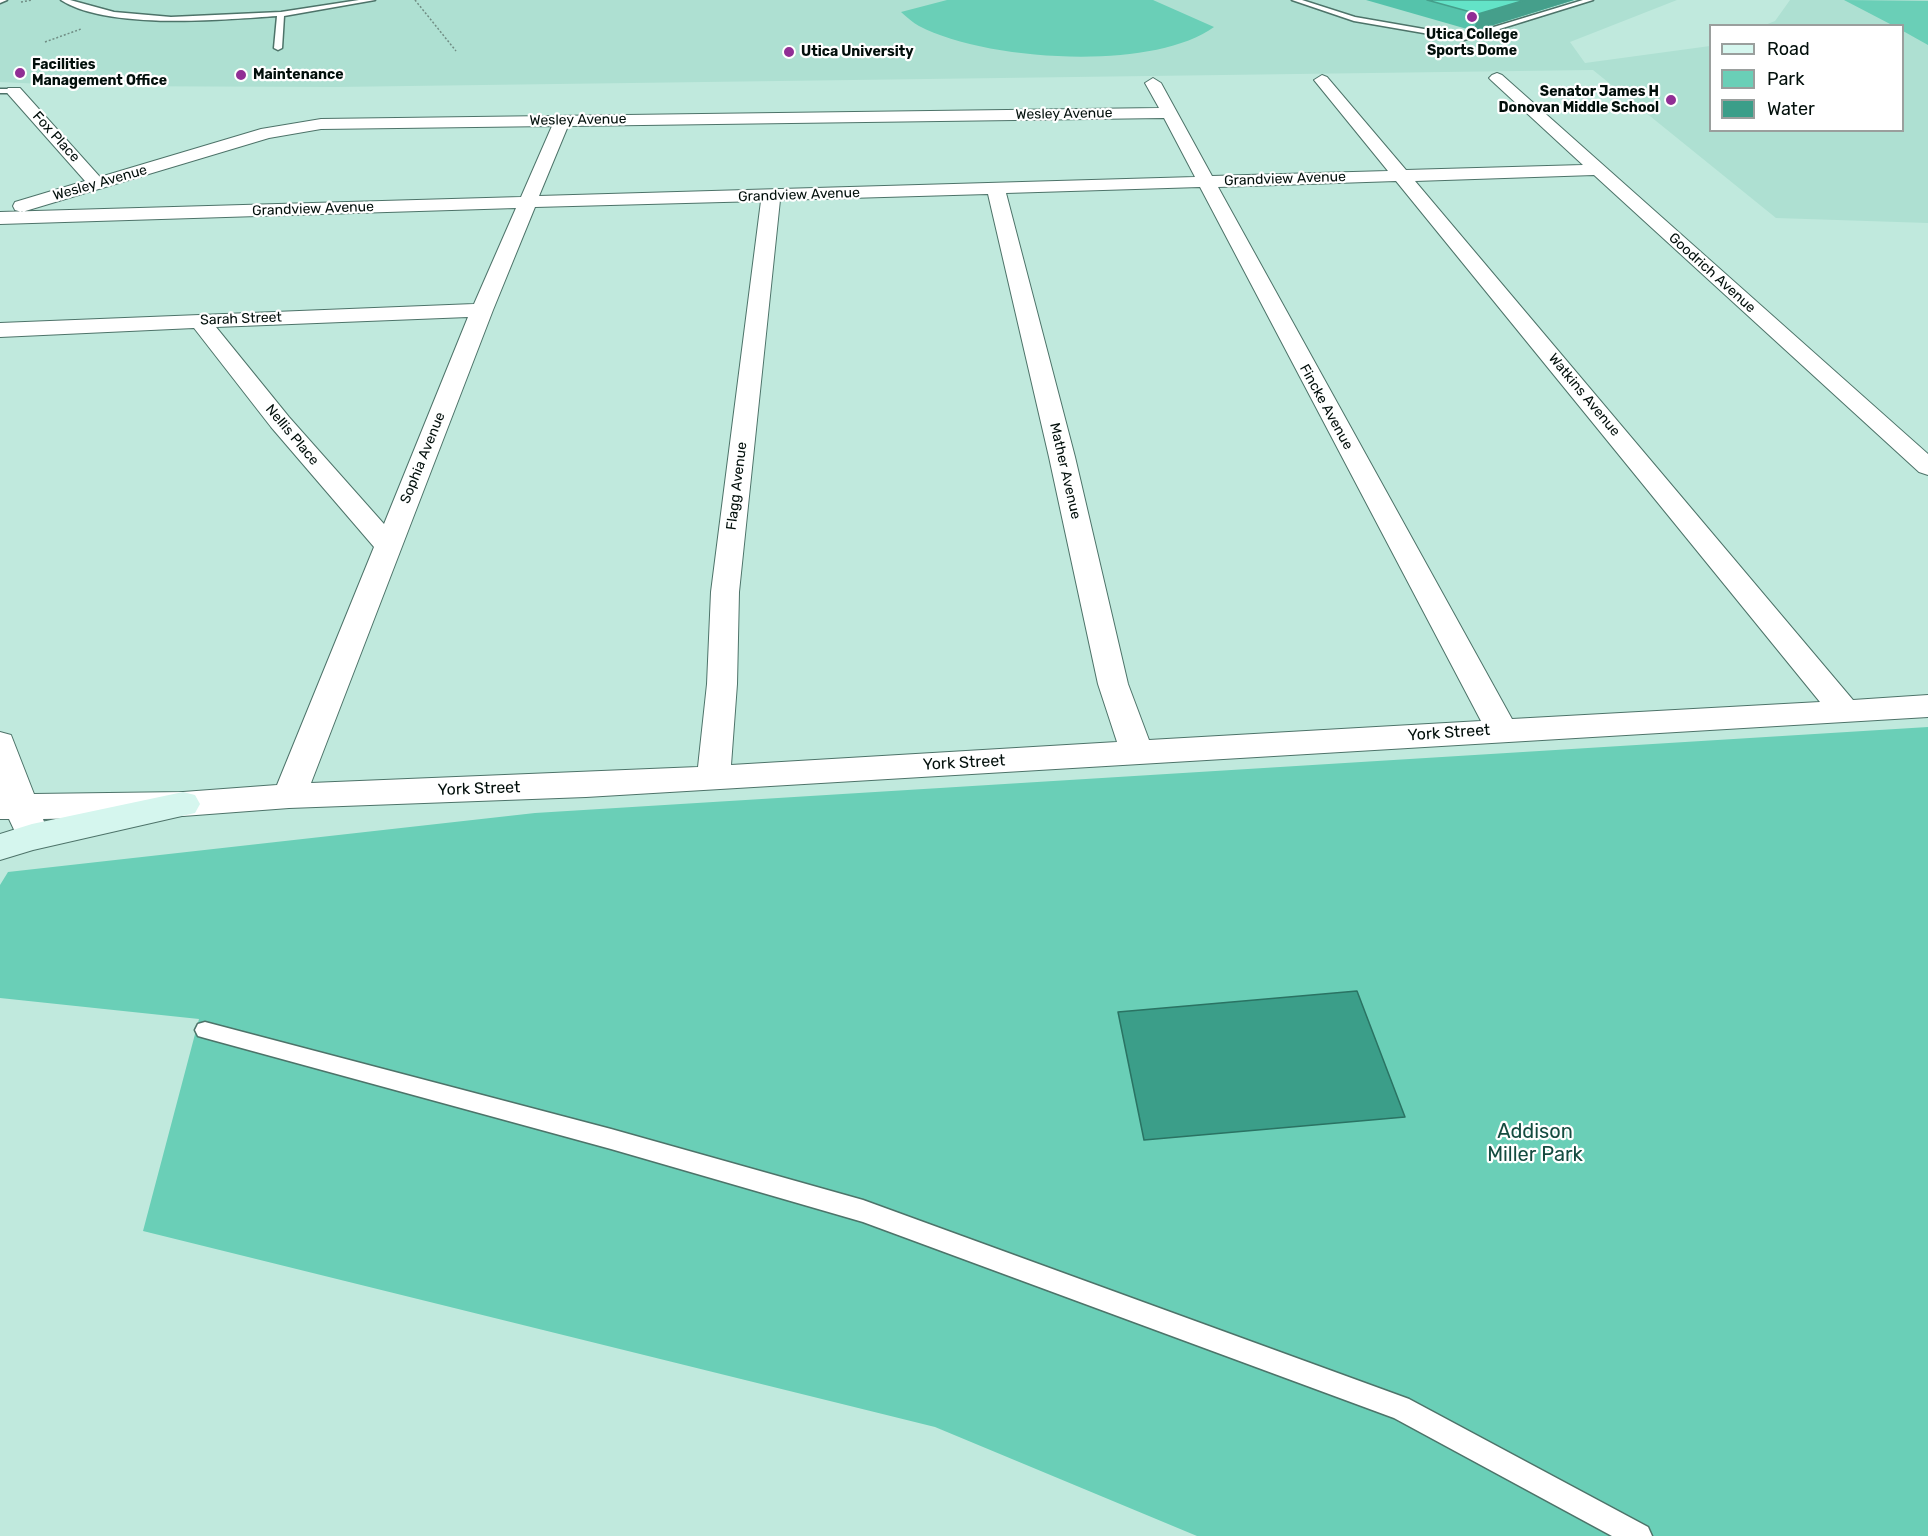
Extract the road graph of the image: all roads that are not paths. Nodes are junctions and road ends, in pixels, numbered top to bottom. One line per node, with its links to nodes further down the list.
1 (64, 0): 5 (lane)
2 (372, 0): 5 (lane)
3 (1295, 0): 4 (lane)
4 (1590, 0)
5 (281, 14): 6 (lane)
6 (278, 48)
7 (1497, 78): 13 (street, Goodrich Avenue)
8 (1322, 80): 14 (street, Watkins Avenue)
9 (1153, 83): 11 (street, Fincke Avenue)
10 (7, 91): 16 (street, Fox Place)
11 (1169, 113): 12 (street, Wesley Avenue); 15 (street, Fincke Avenue)
12 (562, 121): 16 (street, Wesley Avenue); 19 (street, Sophia Avenue)
13 (1598, 170): 14 (street, Grandview Avenue); 25 (street, Goodrich Avenue)
14 (1401, 176): 15 (street, Grandview Avenue); 28 (street, Watkins Avenue)
15 (1206, 181): 17 (street, Grandview Avenue); 29 (street, Fincke Avenue)
16 (97, 184): 20 (street, Wesley Avenue)
17 (996, 189): 18 (street, Grandview Avenue); 31 (street, Mather Avenue)
18 (771, 195): 19 (street, Grandview Avenue); 32 (street, Flagg Avenue)
19 (527, 203): 21 (street, Grandview Avenue); 22 (street, Sophia Avenue)
20 (0, 213)
21 (0, 218)
22 (482, 310): 23 (street, Sarah Street); 26 (street, Sophia Avenue)
23 (199, 320): 24 (street, Sarah Street); 26 (street, Nellis Place)
24 (0, 330)
25 (1928, 467)
26 (388, 546): 33 (street, Sophia Avenue)
27 (1928, 706): 28 (street, York Street)
28 (1845, 711): 29 (street, York Street)
29 (1502, 730): 31 (street, York Street)
30 (0, 744): 34 (street)
31 (1137, 753): 32 (street, York Street)
32 (713, 778): 33 (street, York Street)
33 (289, 796): 34 (street, York Street)
34 (14, 824)
35 (204, 1030): 36 (lane)
36 (1639, 1536)

